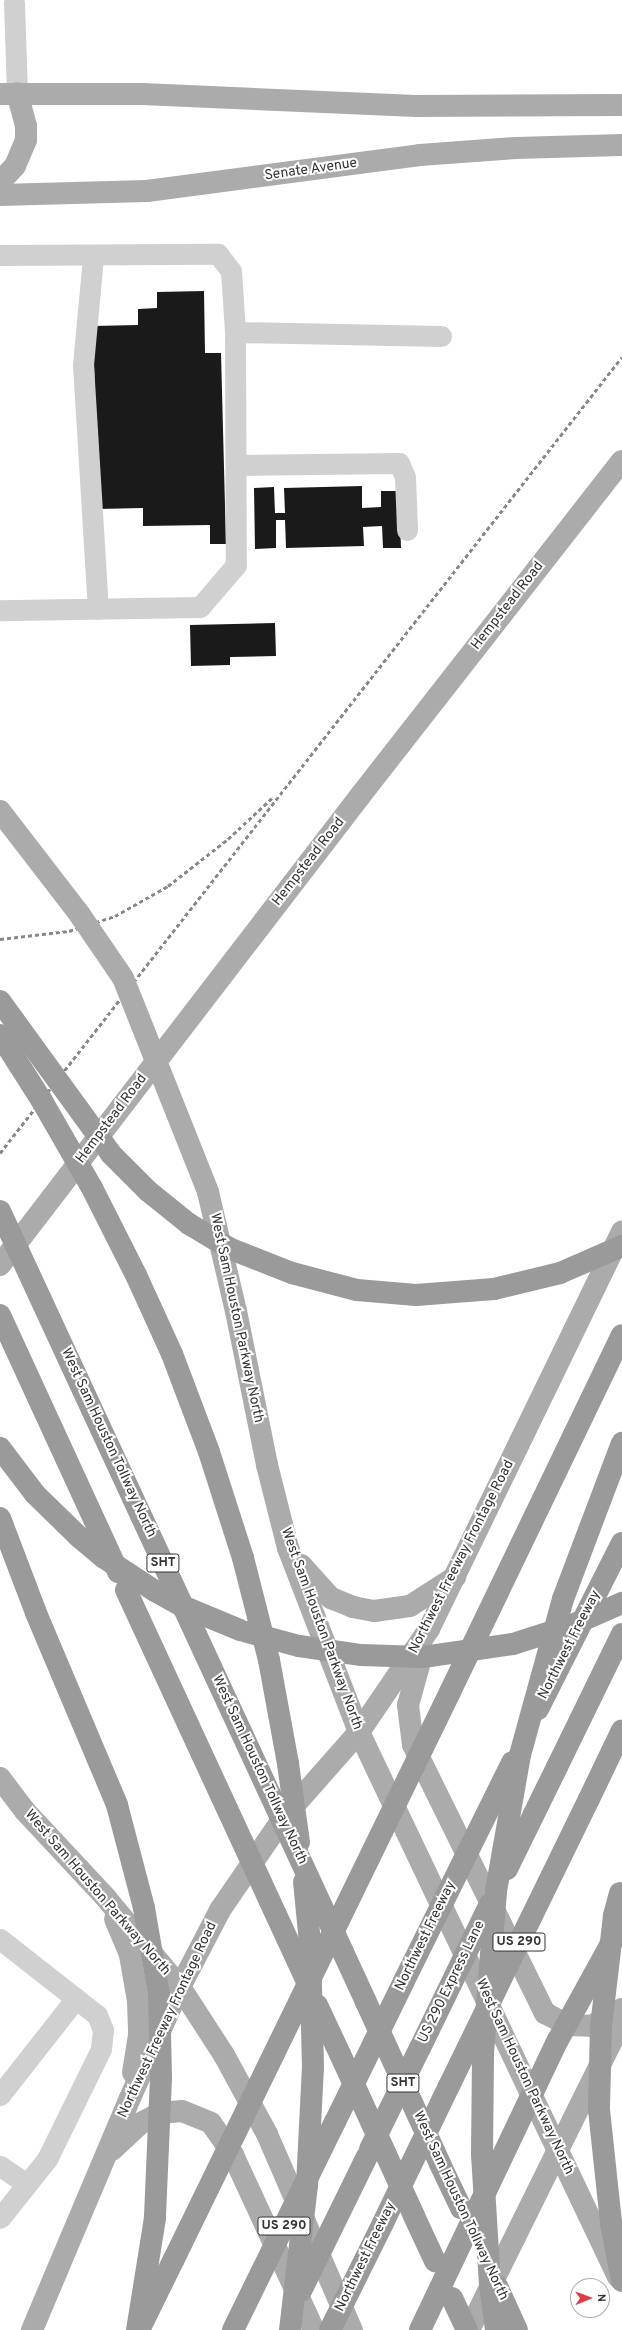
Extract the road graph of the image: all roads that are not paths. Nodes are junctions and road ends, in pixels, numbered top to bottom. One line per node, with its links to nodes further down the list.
1 (14, 3): 2 (lane)
2 (9, 93): 3 (main road); 5 (main road)
3 (622, 105)
4 (622, 145): 6 (main road, Senate Avenue)
5 (0, 182)
6 (0, 194)
7 (0, 255): 8 (lane)
8 (93, 257): 9 (lane); 14 (lane)
9 (235, 332): 10 (lane); 12 (lane)
10 (441, 336)
11 (622, 461): 22 (main road, Hempstead Road)
12 (236, 464): 13 (lane); 14 (lane)
13 (408, 530)
14 (98, 609): 15 (lane)
15 (0, 610)
16 (0, 811): 29 (main road, West Sam Houston Parkway North, bridge)
17 (0, 1002): 21 (highway, bridge)
18 (0, 1035): 58 (highway, bridge)
19 (0, 1211): 65 (highway, West Sam Houston Tollway North / SHT, bridge)
20 (622, 1231): 30 (main road, Northwest Freeway Frontage Road)
21 (622, 1246)
22 (0, 1265)
23 (0, 1315): 63 (highway, bridge)
24 (622, 1335): 55 (highway, bridge)
25 (622, 1443): 64 (highway, bridge)
26 (0, 1448): 31 (highway, bridge)
27 (0, 1518): 55 (highway, bridge)
28 (622, 1542): 56 (highway, Northwest Freeway / US 290, bridge)
29 (288, 1548): 30 (main road); 35 (main road, West Sam Houston Parkway North)
30 (456, 1576): 32 (main road, Northwest Freeway Frontage Road)
31 (622, 1603)
32 (429, 1629): 35 (main road, Northwest Freeway Frontage Road); 43 (main road)
33 (622, 1634): 57 (highway, US 290 Express Lane, bridge)
34 (622, 1730): 60 (highway, Northwest Freeway / US 290, bridge)
35 (359, 1732): 41 (main road, Northwest Freeway Frontage Road); 47 (main road, West Sam Houston Parkway North)
36 (0, 1778): 38 (main road, West Sam Houston Parkway North)
37 (622, 1887): 52 (highway, bridge)
38 (106, 1898): 41 (main road, West Sam Houston Parkway North); 46 (main road)
39 (618, 1931): 62 (highway, bridge)
40 (0, 1939): 42 (lane)
41 (180, 1987): 46 (main road, Northwest Freeway Frontage Road); 61 (main road, West Sam Houston Parkway North)
42 (76, 1998): 45 (lane); 50 (lane)
43 (622, 2009)
44 (622, 2021): 47 (main road)
45 (0, 2095)
46 (130, 2098): 48 (main road, Northwest Freeway Frontage Road)
47 (558, 2149): 53 (main road, West Sam Houston Parkway North); 63 (main road)
48 (104, 2157): 54 (main road, Northwest Freeway Frontage Road); 59 (main road)
49 (0, 2166): 50 (lane)
50 (27, 2184): 51 (lane)
51 (0, 2218)
52 (622, 2281)
53 (622, 2286)
54 (32, 2330)
55 (138, 2330)
56 (233, 2330)
57 (282, 2330)
58 (290, 2330)
59 (314, 2330)
60 (330, 2330)
61 (352, 2330)
62 (420, 2330)
63 (468, 2330)
64 (496, 2330)
65 (517, 2330)

